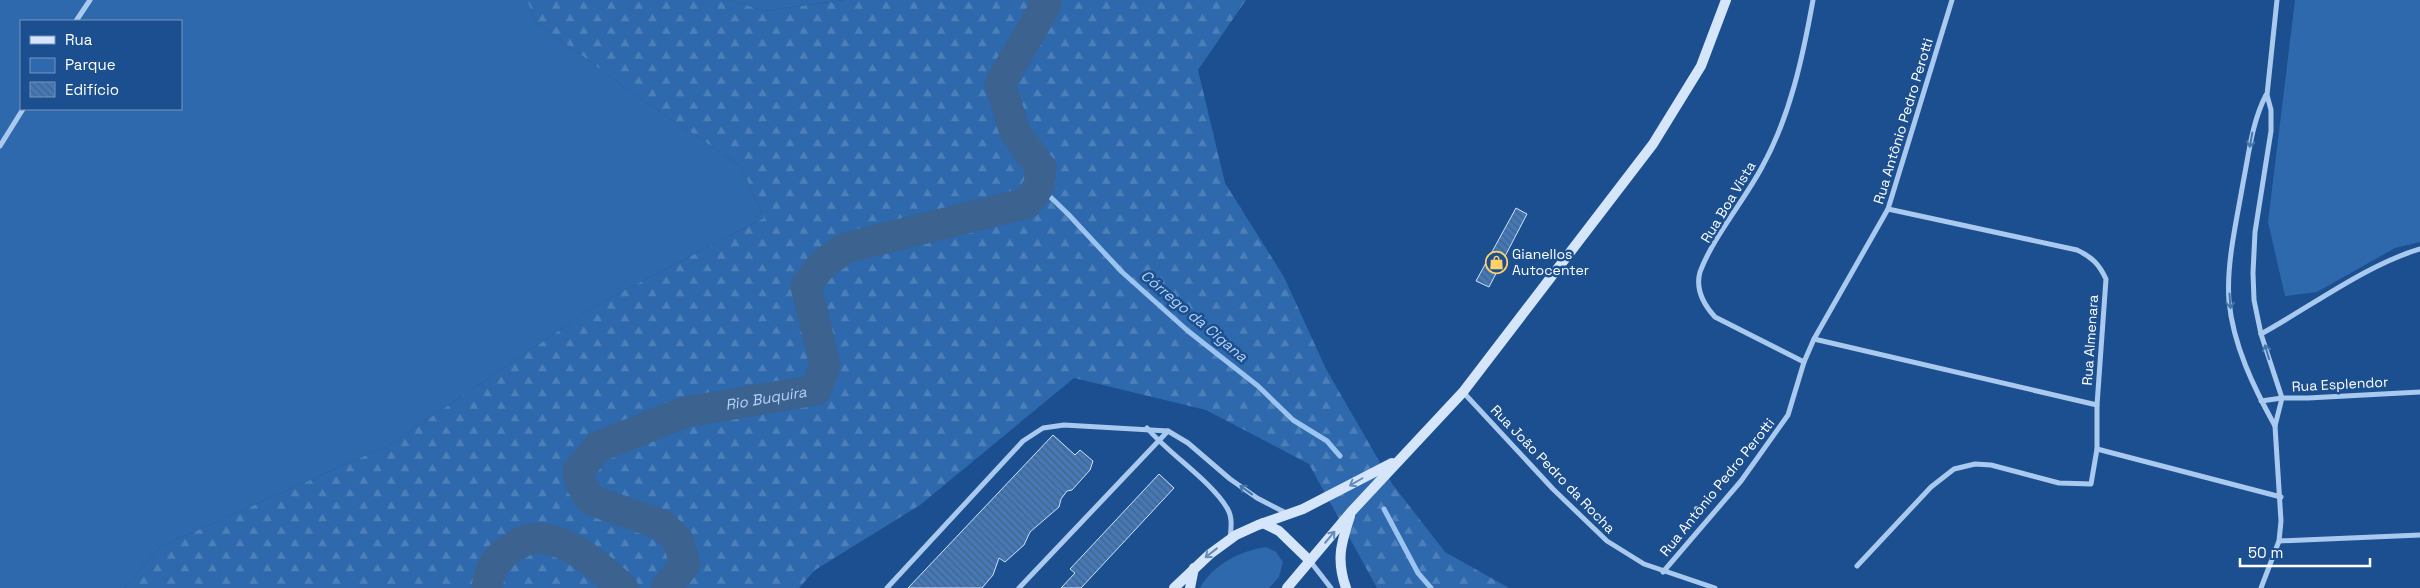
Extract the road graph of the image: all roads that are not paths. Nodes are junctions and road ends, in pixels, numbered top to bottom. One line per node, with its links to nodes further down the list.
1 (90, 0): 6 (street)
2 (1726, 0): 15 (main road)
3 (1813, 0): 14 (street, Rua Boa Vista)
4 (1952, 0): 10 (street, Rua Antônio Pedro Perotti)
5 (2277, 0): 7 (street)
6 (77, 20)
7 (2267, 94): 12 (street); 18 (street, one-way to 18)
8 (21, 110): 9 (street)
9 (0, 146)
10 (1888, 209): 13 (street, Rua Antônio Pedro Perotti); 19 (street, Rua Almenara)
11 (2420, 249): 12 (street)
12 (2261, 334): 17 (street, one-way to 12)
13 (1814, 338): 14 (street, Rua Antônio Pedro Perotti); 19 (street)
14 (1804, 362): 36 (street, Rua Antônio Pedro Perotti)
15 (1463, 392): 25 (main road); 36 (street, Rua João Pedro da Rocha)
16 (2420, 392): 17 (street, Rua Esplendor)
17 (2282, 398): 18 (street, Rua Esplendor); 20 (street)
18 (2261, 401): 20 (street)
19 (2097, 405): 24 (street, Rua Almenara)
20 (2275, 426): 26 (street)
21 (1147, 428): 22 (street); 23 (street); 38 (street)
22 (1168, 431): 23 (street); 28 (street, one-way to 22)
23 (1158, 441): 31 (street); 39 (street)
24 (2097, 449): 26 (street); 34 (street, Rua Almenara)
25 (1399, 459): 27 (main road); 28 (main road, one-way to 28)
26 (2281, 497): 32 (street)
27 (1351, 512): 33 (main road, one-way to 27); 44 (main road)
28 (1289, 514): 29 (main road)
29 (1263, 523): 31 (main road); 33 (main road)
30 (2420, 535): 32 (street)
31 (1230, 539): 35 (main road, one-way to 35)
32 (2278, 542): 46 (street)
33 (1310, 561): 42 (main road); 43 (street)
34 (1857, 566)
35 (1194, 567): 37 (main road); 41 (main road)
36 (1663, 572): 45 (street, Rua João Pedro da Rocha)
37 (1182, 583): 40 (main road)
38 (887, 588)
39 (1019, 588)
40 (1174, 588)
41 (1190, 588)
42 (1287, 588)
43 (1331, 588)
44 (1346, 588)
45 (1714, 588)
46 (2261, 588)

